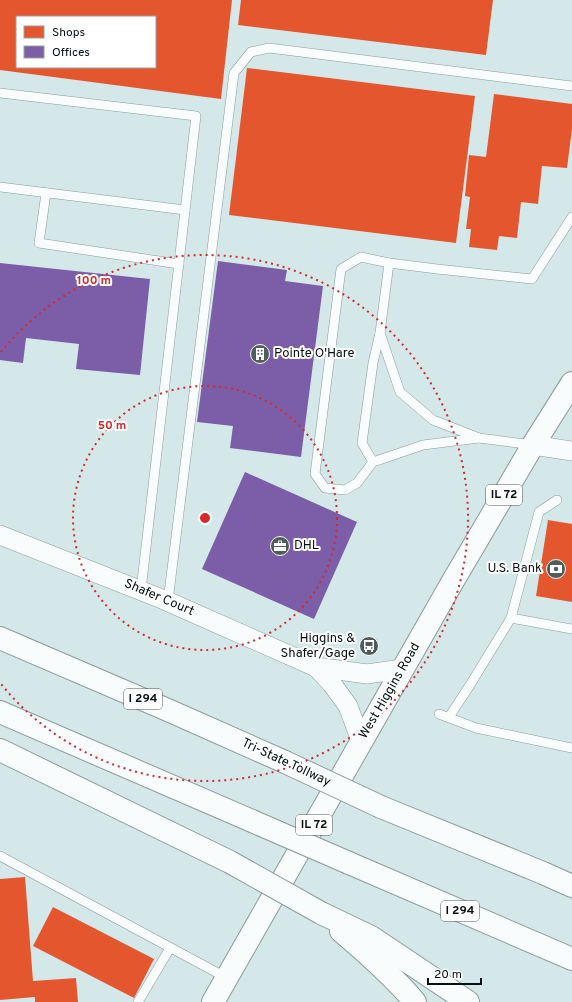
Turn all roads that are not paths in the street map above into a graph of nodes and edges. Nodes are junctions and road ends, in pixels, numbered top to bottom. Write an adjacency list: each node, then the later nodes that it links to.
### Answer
1 (572, 86): 18 (lane)
2 (0, 93): 5 (lane)
3 (0, 187): 4 (lane)
4 (46, 193): 5 (lane); 8 (lane)
5 (185, 210): 8 (lane)
6 (572, 217): 7 (lane)
7 (389, 263): 9 (lane); 14 (lane)
8 (179, 264): 17 (lane)
9 (380, 333): 11 (lane); 14 (lane)
10 (572, 383): 12 (main road, West Higgins Road / IL 72)
11 (479, 438): 12 (lane); 14 (lane)
12 (533, 445): 13 (street); 23 (main road, West Higgins Road / IL 72)
13 (572, 451)
14 (373, 462)
15 (557, 500): 19 (lane)
16 (0, 535): 17 (street, Shafer Court)
17 (141, 590): 18 (street, Shafer Court)
18 (168, 601): 22 (street, Shafer Court)
19 (510, 618): 20 (lane); 26 (lane)
20 (572, 629)
21 (0, 638): 31 (main road, Tri-State Tollway / I 294, bridge)
22 (316, 667): 23 (street, Shafer Court); 27 (street, Shafer Court)
23 (402, 669): 27 (main road, West Higgins Road / IL 72)
24 (0, 712): 36 (main road, I 294, bridge)
25 (439, 714): 26 (lane)
26 (449, 717): 28 (lane)
27 (361, 741): 37 (main road, West Higgins Road / IL 72)
28 (572, 748)
29 (0, 750): 34 (main road, bridge)
30 (0, 856): 35 (lane)
31 (543, 873): 32 (main road); 33 (main road, Tri-State Tollway / I 294)
32 (572, 877)
33 (572, 886)
34 (321, 913): 39 (main road); 40 (main road)
35 (170, 948): 37 (lane); 38 (lane)
36 (572, 959)
37 (222, 990)
38 (138, 1002)
39 (415, 1002)
40 (468, 1002)

